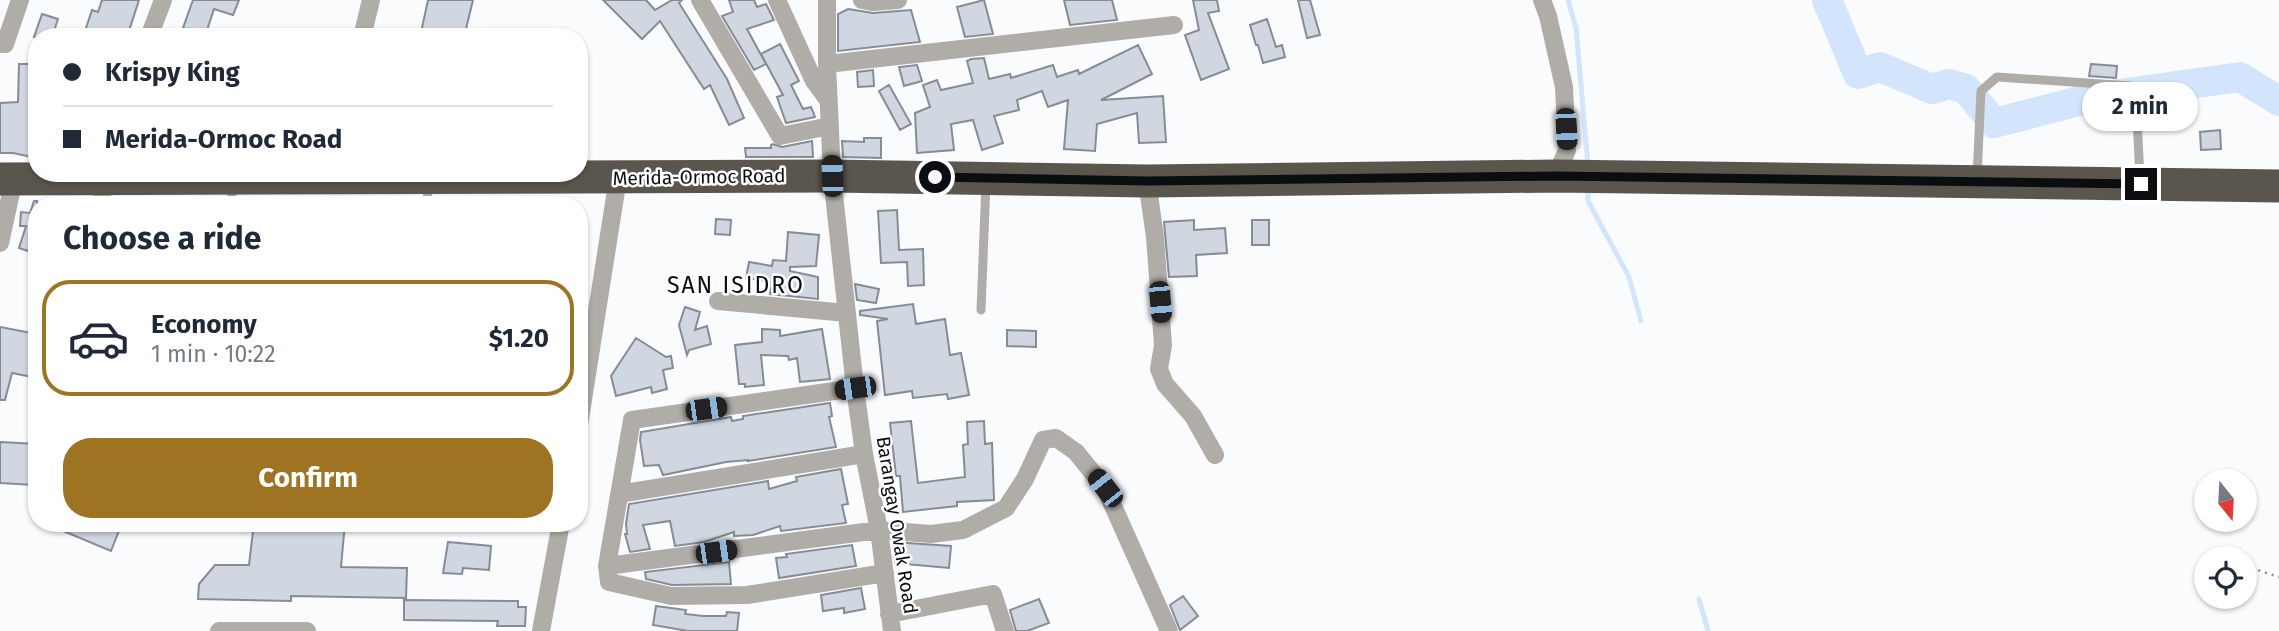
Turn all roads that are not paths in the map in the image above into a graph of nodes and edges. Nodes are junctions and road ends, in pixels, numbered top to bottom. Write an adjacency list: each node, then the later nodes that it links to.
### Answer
1 (20, 0): 13 (street)
2 (163, 0): 11 (street)
3 (370, 0): 12 (street)
4 (700, 0): 16 (street)
5 (777, 0): 15 (street)
6 (827, 0): 14 (street, Barangay Owak Road)
7 (862, 0): 8 (street)
8 (898, 0)
9 (1542, 0): 18 (street)
10 (1174, 26): 14 (street)
11 (152, 28)
12 (364, 28)
13 (2, 44)
14 (827, 64): 15 (street, Barangay Owak Road)
15 (828, 100): 16 (street, Barangay Owak Road)
16 (830, 126): 17 (street, Barangay Owak Road)
17 (832, 176): 19 (highway, Merida-Ormoc Road); 20 (highway, Merida-Ormoc Road); 38 (street, Barangay Owak Road)
18 (1562, 177): 24 (highway, Merida-Ormoc Road); 29 (highway, Merida-Ormoc Road)
19 (618, 178): 23 (highway, Merida-Ormoc Road); 39 (street)
20 (986, 178): 24 (highway, Merida-Ormoc Road); 37 (lane)
21 (7, 179): 22 (highway, Merida-Ormoc Road); 35 (street)
22 (28, 180)
23 (588, 180)
24 (1147, 181): 42 (street)
25 (74, 182): 30 (highway, Merida-Ormoc Road)
26 (288, 182): 33 (highway, Merida-Ormoc Road)
27 (369, 182): 34 (highway, Merida-Ormoc Road)
28 (564, 182): 34 (highway, Merida-Ormoc Road)
29 (1977, 182): 31 (highway, Merida-Ormoc Road); 31 (lane)
30 (119, 184): 33 (highway, Merida-Ormoc Road)
31 (2141, 184): 32 (highway, Merida-Ormoc Road)
32 (2279, 186)
33 (232, 192)
34 (428, 192)
35 (0, 243)
36 (718, 301): 38 (street)
37 (981, 310)
38 (847, 313): 40 (street, Barangay Owak Road)
39 (588, 368)
40 (855, 388): 41 (street, Barangay Owak Road); 43 (street)
41 (864, 454): 43 (street); 44 (street, Barangay Owak Road)
42 (1214, 454)
43 (619, 494): 46 (street)
44 (879, 530): 46 (street); 47 (street, Barangay Owak Road); 53 (street)
45 (559, 532): 51 (street)
46 (607, 566): 47 (street)
47 (885, 573): 48 (street, Barangay Owak Road)
48 (891, 622): 52 (street)
49 (219, 631): 50 (street)
50 (307, 631)
51 (541, 631)
52 (1005, 631)
53 (1169, 631)

